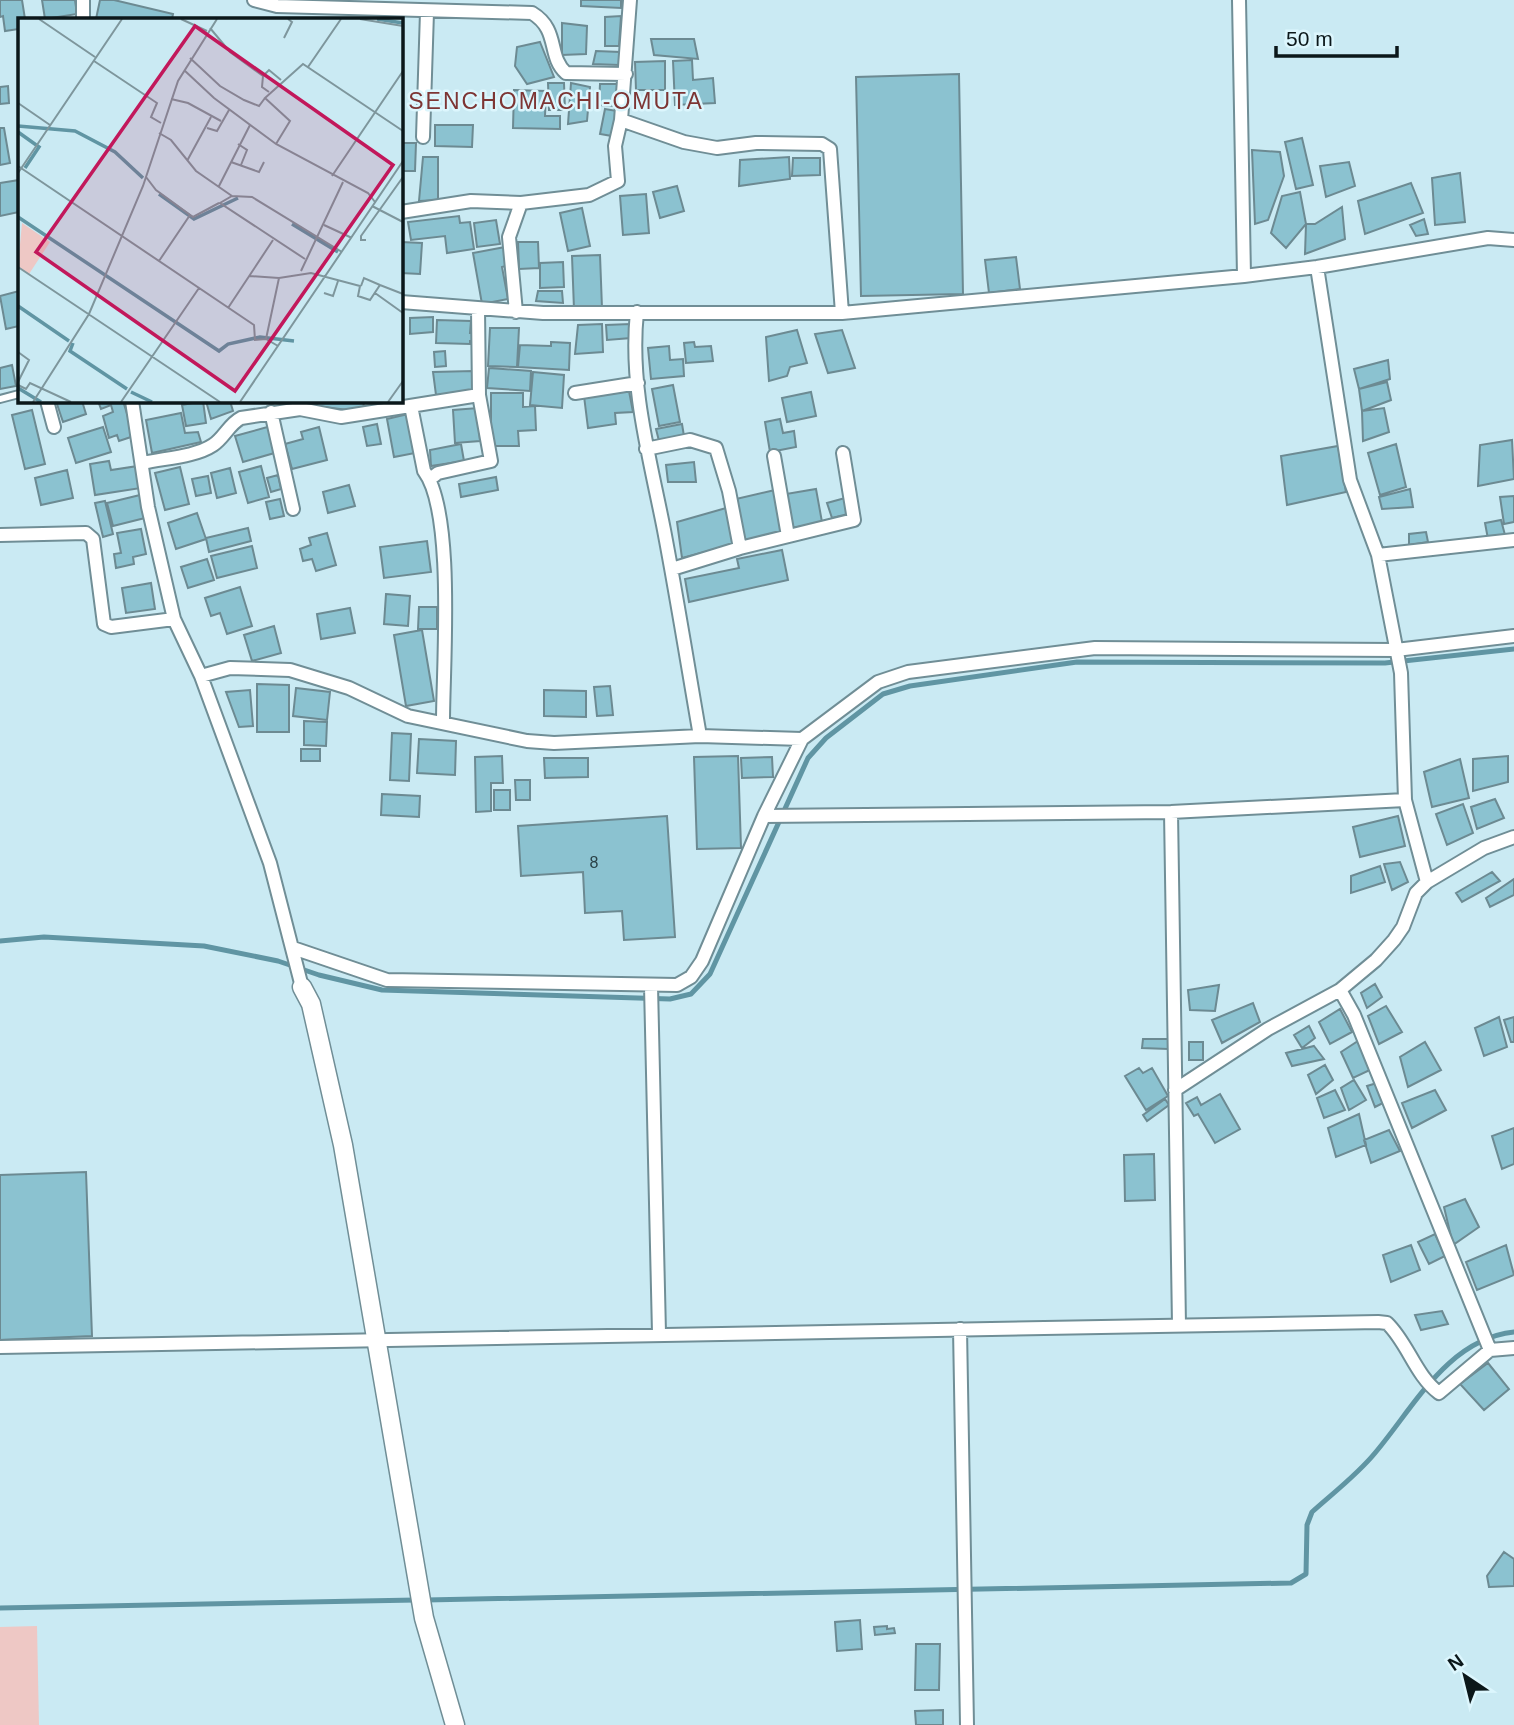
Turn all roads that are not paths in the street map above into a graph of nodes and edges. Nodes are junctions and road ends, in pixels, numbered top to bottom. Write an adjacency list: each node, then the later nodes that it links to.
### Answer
1 (83, 0): 7 (street)
2 (254, 0): 6 (street)
3 (630, 0): 8 (street)
4 (1239, 0): 15 (street)
5 (533, 6): 6 (street); 8 (street)
6 (427, 12): 10 (street)
7 (83, 18)
8 (626, 74): 9 (street)
9 (621, 120): 11 (street); 20 (street)
10 (423, 137)
11 (521, 203): 12 (street); 18 (street)
12 (402, 212)
13 (1514, 240): 14 (street)
14 (1317, 267): 15 (street); 42 (street)
15 (1244, 276): 20 (street)
16 (402, 302): 17 (street)
17 (478, 309): 18 (street); 24 (street)
18 (516, 312): 19 (street)
19 (638, 312): 20 (street); 21 (street)
20 (842, 313)
21 (638, 383): 22 (street); 32 (street)
22 (575, 393)
23 (18, 394): 25 (lane)
24 (479, 395): 29 (street); 36 (street)
25 (0, 399)
26 (47, 402): 31 (street)
27 (132, 402): 35 (street)
28 (378, 405): 29 (street); 30 (street)
29 (411, 406): 36 (street)
30 (271, 412): 35 (street); 37 (street)
31 (54, 428)
32 (646, 449): 41 (street); 43 (street)
33 (843, 453): 39 (street)
34 (774, 456): 39 (street)
35 (143, 463): 44 (street)
36 (430, 479): 48 (street)
37 (293, 509)
38 (0, 535): 44 (street)
39 (788, 536): 41 (street)
40 (1514, 540): 42 (street)
41 (740, 548): 43 (street)
42 (1378, 555): 46 (street)
43 (672, 569): 49 (street)
44 (174, 619): 47 (street)
45 (1514, 636): 46 (street)
46 (1397, 653): 50 (street); 51 (street)
47 (201, 676): 48 (street); 56 (street)
48 (443, 721): 49 (street)
49 (700, 736): 50 (street)
50 (802, 739): 53 (street)
51 (1405, 800): 52 (street); 55 (street)
52 (1171, 813): 53 (street); 60 (street)
53 (768, 816): 58 (street)
54 (1514, 837): 55 (street)
55 (1427, 882): 59 (street)
56 (293, 950): 57 (street); 58 (street)
57 (300, 982): 64 (street)
58 (651, 989): 63 (street)
59 (1340, 990): 60 (street); 66 (street)
60 (1175, 1090): 61 (street)
61 (1179, 1325): 62 (street); 66 (street)
62 (961, 1329): 63 (street); 69 (street)
63 (659, 1333): 64 (street)
64 (378, 1340): 65 (street); 68 (street)
65 (0, 1347)
66 (1489, 1348): 67 (street)
67 (1514, 1348)
68 (455, 1725)
69 (967, 1725)

